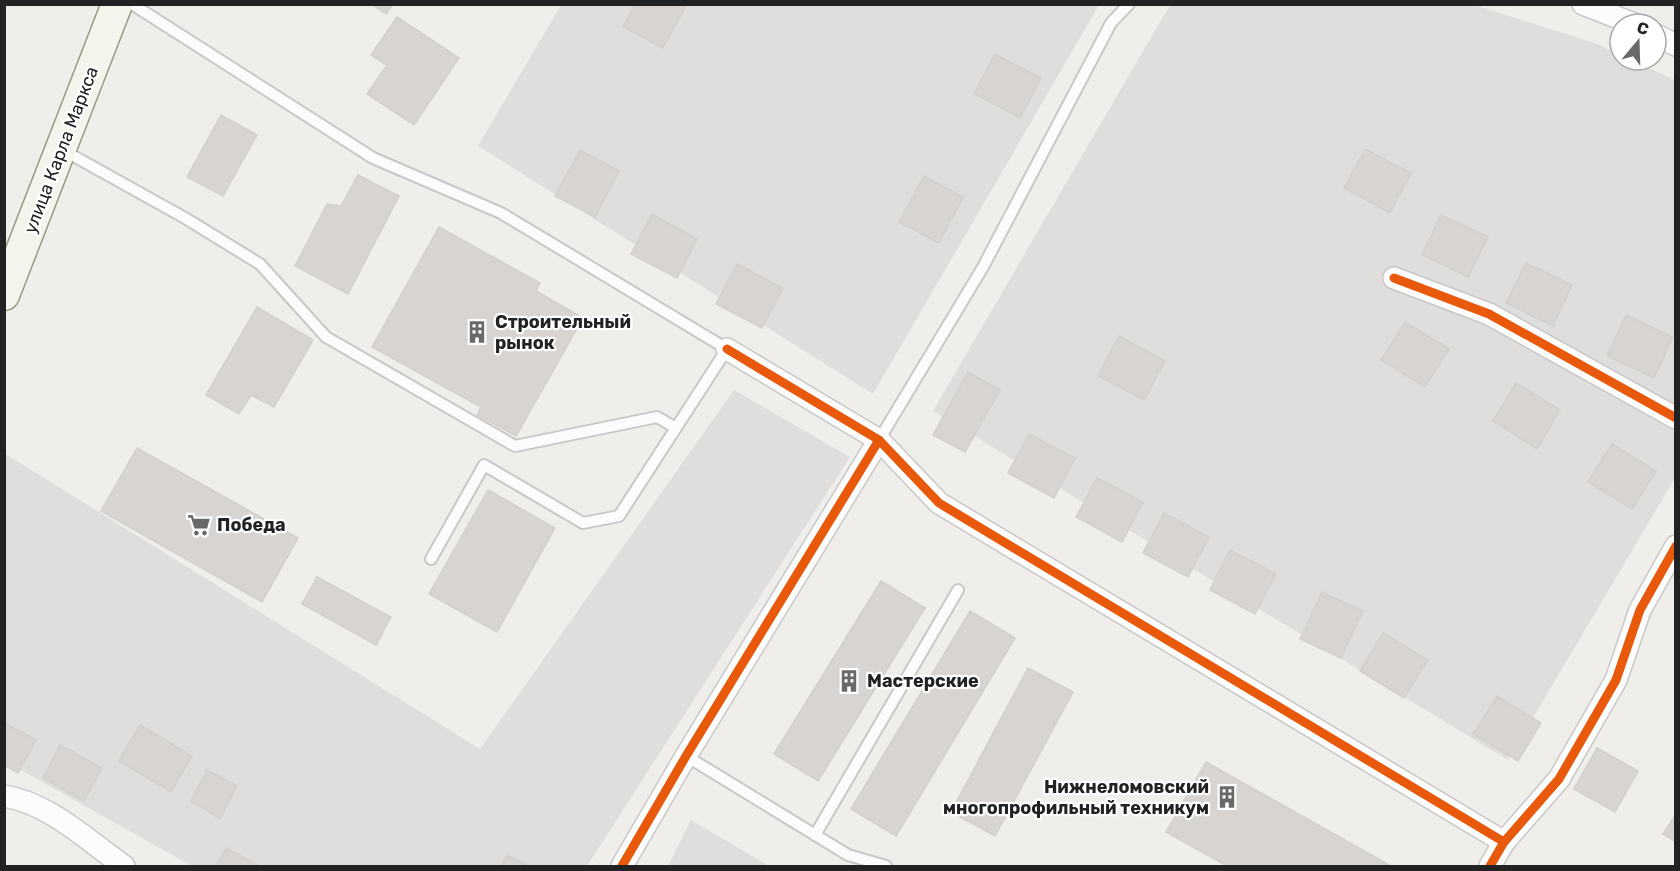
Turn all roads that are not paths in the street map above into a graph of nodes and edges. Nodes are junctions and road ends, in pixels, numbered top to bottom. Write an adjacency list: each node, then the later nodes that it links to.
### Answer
1 (117, 4): 6 (street, улица Карла Маркса)
2 (132, 4): 10 (lane)
3 (1129, 4): 13 (lane)
4 (1583, 4): 5 (street)
5 (1613, 12)
6 (61, 149): 7 (street, улица Карла Маркса); 12 (lane)
7 (11, 259): 9 (street, улица Карла Маркса)
8 (1394, 278): 11 (street)
9 (4, 295)
10 (727, 349): 12 (lane); 13 (street)
11 (1676, 418)
12 (676, 428): 15 (lane)
13 (879, 440): 17 (street); 20 (street)
14 (1676, 546): 20 (street)
15 (431, 559)
16 (958, 590): 19 (lane)
17 (686, 756): 19 (lane); 22 (street)
18 (4, 796): 21 (street)
19 (815, 835): 23 (lane)
20 (1504, 842): 24 (street)
21 (124, 867)
22 (622, 867)
23 (886, 867)
24 (1490, 867)

